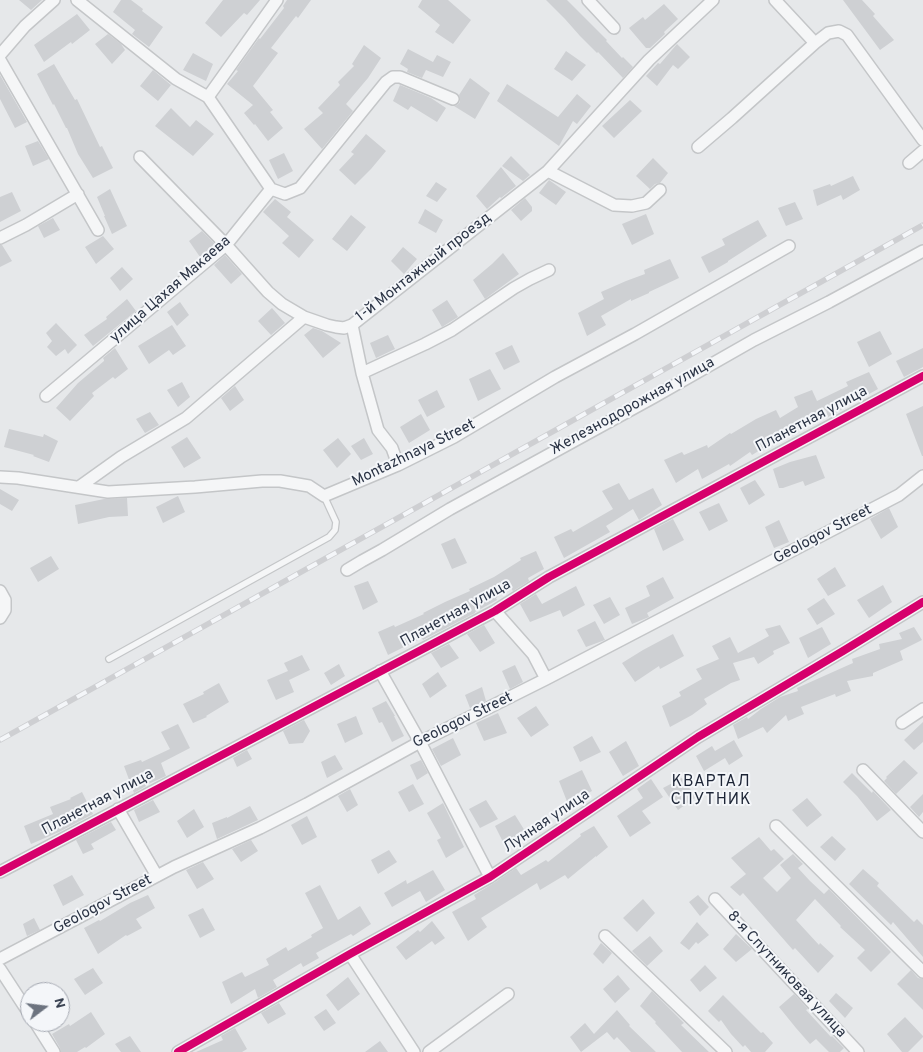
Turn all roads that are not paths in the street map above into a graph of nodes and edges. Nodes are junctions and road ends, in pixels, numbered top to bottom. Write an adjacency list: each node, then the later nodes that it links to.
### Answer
1 (54, 0): 9 (street)
2 (77, 0): 11 (street)
3 (277, 0): 11 (street)
4 (588, 0): 7 (street)
5 (714, 0): 18 (street, 1-й Монтажный проезд)
6 (775, 0): 8 (street)
7 (614, 28)
8 (815, 43): 13 (street); 14 (street)
9 (0, 55)
10 (0, 60): 21 (street)
11 (208, 97): 19 (street)
12 (453, 99): 19 (street)
13 (923, 140)
14 (698, 147)
15 (923, 152): 17 (street)
16 (140, 157): 24 (street, 1-й Монтажный проезд)
17 (909, 163)
18 (548, 171): 20 (street); 29 (street, 1-й Монтажный проезд)
19 (271, 189): 24 (street, улица Цахая Макаева)
20 (660, 190)
21 (78, 194): 22 (street); 23 (street)
22 (98, 230)
23 (0, 238)
24 (226, 245): 28 (street, 1-й Монтажный проезд); 32 (street, улица Цахая Макаева)
25 (789, 246): 33 (street, Montazhnaya Street)
26 (923, 252): 38 (street, Железнодорожная улица)
27 (549, 270): 30 (street)
28 (304, 317): 29 (street, 1-й Монтажный проезд); 36 (street)
29 (352, 325): 30 (street)
30 (362, 373): 33 (street)
31 (923, 376): 41 (street, Планетная улица)
32 (46, 396)
33 (398, 465): 37 (street, Montazhnaya Street)
34 (923, 476): 45 (street, Geologov Street)
35 (0, 477): 36 (street)
36 (78, 487): 37 (street)
37 (324, 496): 43 (lane)
38 (347, 570)
39 (0, 591): 42 (street)
40 (923, 602): 55 (street, Лунная улица)
41 (495, 611): 44 (street, Планетная улица); 45 (street)
42 (0, 618)
43 (109, 659)
44 (380, 671): 48 (street); 50 (street, Планетная улица)
45 (546, 680): 48 (street, Geologov Street)
46 (923, 709): 47 (street)
47 (902, 723)
48 (420, 742): 54 (street, Geologov Street); 55 (street)
49 (863, 770): 52 (street)
50 (118, 809): 53 (street, Планетная улица); 54 (street)
51 (776, 826): 61 (street)
52 (923, 832)
53 (0, 872)
54 (157, 876): 59 (street, Geologov Street)
55 (490, 877): 58 (street, Лунная улица)
56 (715, 899): 70 (street, 8-я Спутниковая улица)
57 (605, 936): 69 (street)
58 (350, 954): 66 (street, Лунная улица); 67 (street)
59 (0, 959)
60 (0, 969): 63 (street)
61 (923, 972)
62 (508, 994): 68 (street)
63 (20, 1000)
64 (41, 1032): 65 (street)
65 (54, 1052)
66 (178, 1052)
67 (414, 1052)
68 (428, 1052)
69 (726, 1052)
70 (858, 1052)

